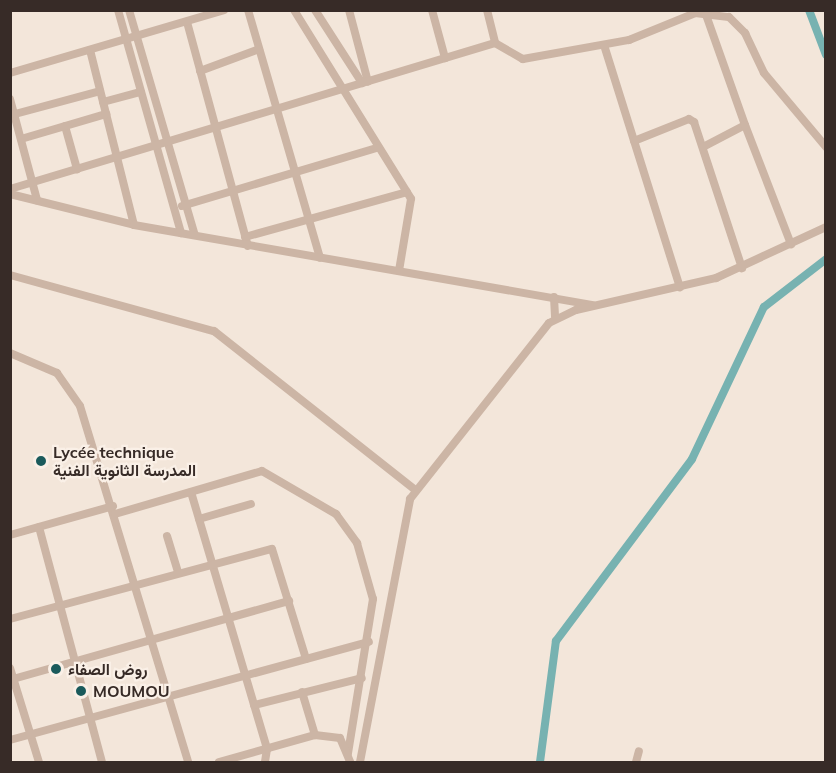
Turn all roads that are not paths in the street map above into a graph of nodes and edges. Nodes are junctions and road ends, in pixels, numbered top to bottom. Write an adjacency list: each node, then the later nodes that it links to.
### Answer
1 (118, 10): 13 (street)
2 (129, 10): 12 (street)
3 (224, 10): 11 (street)
4 (248, 10): 16 (street)
5 (294, 10): 22 (street)
6 (315, 10): 21 (street)
7 (349, 10): 21 (street)
8 (487, 10): 14 (street)
9 (434, 11): 18 (street)
10 (705, 12): 15 (street); 30 (street); 39 (street)
11 (187, 22): 12 (street); 19 (street)
12 (136, 36): 13 (street); 36 (street)
13 (126, 39): 17 (street); 24 (street)
14 (495, 43): 15 (street); 18 (street)
15 (603, 45): 35 (street)
16 (259, 49): 19 (street); 27 (street)
17 (90, 50): 20 (street); 23 (street)
18 (445, 58): 21 (street)
19 (200, 71): 33 (street)
20 (10, 73)
21 (365, 82): 22 (street)
22 (341, 90): 27 (street); 40 (street)
23 (100, 91): 26 (street); 28 (street)
24 (141, 92): 26 (street); 37 (street)
25 (10, 99): 28 (street)
26 (103, 102): 29 (street)
27 (277, 109): 33 (street); 43 (street)
28 (15, 114): 32 (street)
29 (106, 114): 31 (street); 41 (street)
30 (745, 125): 38 (street); 57 (street)
31 (65, 126): 34 (street); 42 (street)
32 (14, 128): 34 (street)
33 (215, 128): 36 (street); 46 (street)
34 (21, 139): 44 (street)
35 (634, 141): 38 (street); 62 (street)
36 (168, 142): 37 (street); 49 (street)
37 (156, 146): 41 (street); 50 (street)
38 (703, 147): 59 (street)
39 (825, 147)
40 (377, 148): 43 (street); 47 (street)
41 (117, 157): 42 (street); 52 (street)
42 (77, 169): 44 (street)
43 (296, 172): 46 (street); 51 (street)
44 (33, 183): 45 (street); 48 (street)
45 (10, 192): 48 (street)
46 (233, 192): 49 (street); 56 (street)
47 (407, 192): 51 (street); 60 (street)
48 (37, 200): 52 (street)
49 (186, 205): 50 (street); 55 (street)
50 (174, 208): 54 (street)
51 (309, 220): 56 (street); 58 (street)
52 (134, 225): 54 (street)
53 (825, 227): 57 (street)
54 (181, 233): 55 (street)
55 (195, 236): 56 (street)
56 (246, 242): 58 (street)
57 (791, 244): 59 (street)
58 (320, 258): 60 (street)
59 (742, 268): 62 (street)
60 (399, 271): 63 (street)
61 (10, 275): 67 (street)
62 (680, 287): 64 (street)
63 (554, 297): 64 (street); 65 (street)
64 (593, 305): 65 (street)
65 (555, 317): 67 (street)
66 (10, 352): 70 (street)
67 (415, 490): 105 (street)
68 (191, 492): 70 (street); 71 (street); 83 (street)
69 (251, 504): 71 (street)
70 (114, 510): 72 (street); 77 (street)
71 (199, 519): 75 (street)
72 (39, 527): 73 (street); 79 (street)
73 (10, 535)
74 (167, 536): 76 (street)
75 (212, 563): 76 (street); 78 (street); 81 (street)
76 (178, 572): 77 (street)
77 (136, 584): 79 (street); 82 (street)
78 (289, 601): 81 (street); 84 (street)
79 (60, 605): 80 (street); 85 (street)
80 (10, 619)
81 (229, 619): 82 (street); 87 (street)
82 (152, 640): 85 (street); 91 (street)
83 (369, 642): 84 (street); 88 (street)
84 (306, 659): 87 (street)
85 (75, 662): 89 (street); 93 (street)
86 (10, 668): 89 (street)
87 (245, 676): 91 (street); 92 (street)
88 (362, 678): 90 (street); 99 (street)
89 (13, 679): 94 (street)
90 (302, 692): 92 (street); 95 (street)
91 (169, 697): 93 (street); 102 (street)
92 (254, 705): 97 (street)
93 (91, 718): 94 (street); 101 (street)
94 (30, 735): 96 (street); 100 (street)
95 (315, 735): 97 (street); 99 (street)
96 (10, 740)
97 (267, 749): 103 (street); 104 (street)
98 (639, 751): 106 (street)
99 (349, 758)
100 (39, 762)
101 (102, 762)
102 (188, 762)
103 (219, 762)
104 (265, 762)
105 (360, 762)
106 (636, 762)

